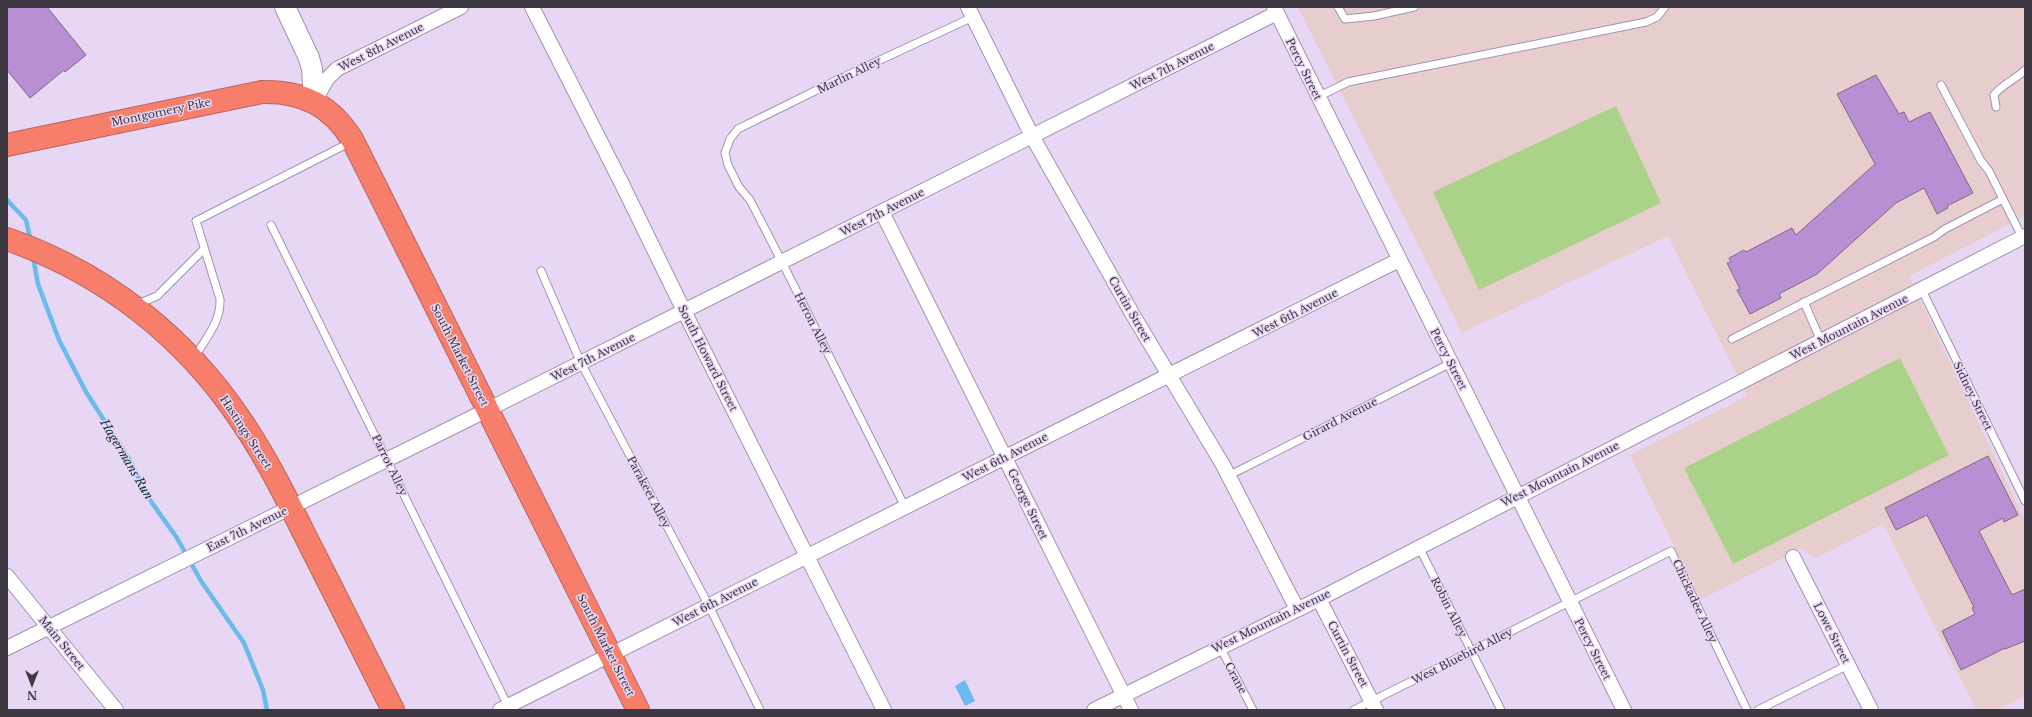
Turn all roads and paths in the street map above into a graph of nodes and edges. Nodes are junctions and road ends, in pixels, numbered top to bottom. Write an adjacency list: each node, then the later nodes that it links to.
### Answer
1 (285, 7): 12 (main road)
2 (461, 7): 12 (street, West 8th Avenue)
3 (532, 7): 30 (street, South Howard Street)
4 (1338, 7): 5 (lane)
5 (1414, 7)
6 (1665, 7): 11 (lane)
7 (1275, 9): 11 (street, Percy Street); 14 (street, West 7th Avenue)
8 (970, 12): 14 (street, Curtin Street); 15 (lane, Marlin Alley)
9 (2025, 70): 13 (lane)
10 (1941, 85): 18 (lane)
11 (1318, 97): 24 (street, Percy Street)
12 (314, 102): 16 (highway, South Market Street); 17 (highway, Montgomery Pike)
13 (1996, 107)
14 (1032, 136): 19 (street, West 7th Avenue); 36 (street, Curtin Street)
15 (730, 139): 25 (lane, Heron Alley)
16 (353, 141): 23 (lane); 37 (highway, South Market Street)
17 (7, 145)
18 (2003, 199): 21 (lane); 28 (lane)
19 (882, 212): 25 (street, West 7th Avenue); 38 (street, George Street)
20 (271, 225): 39 (lane, Parrot Alley)
21 (2024, 236): 27 (street, West Mountain Avenue)
22 (24, 245): 29 (highway, Hastings Street)
23 (204, 249): 29 (lane); 33 (lane)
24 (1400, 260): 35 (street, Percy Street); 36 (street, West 6th Avenue)
25 (782, 262): 30 (street, West 7th Avenue); 44 (lane, Heron Alley)
26 (541, 272): 34 (lane, Parakeet Alley)
27 (1922, 290): 32 (street, West Mountain Avenue); 42 (lane, Sidney Street)
28 (1804, 302): 31 (lane); 32 (lane)
29 (134, 306): 33 (highway, Hastings Street)
30 (684, 311): 34 (street, West 7th Avenue); 46 (street, South Howard Street)
31 (1732, 339)
32 (1822, 341): 41 (street, West Mountain Avenue)
33 (193, 359): 43 (highway, Hastings Street)
34 (581, 363): 37 (street, West 7th Avenue); 51 (lane, Parakeet Alley)
35 (1452, 363): 40 (lane, Girard Avenue); 41 (street, Percy Street)
36 (1170, 375): 38 (street, West 6th Avenue); 40 (street, Curtin Street)
37 (488, 410): 39 (street, East 7th Avenue); 57 (highway, South Market Street)
38 (1005, 457): 44 (street, West 6th Avenue); 59 (street, George Street)
39 (387, 460): 43 (street, East 7th Avenue); 61 (lane, Parrot Alley)
40 (1228, 476): 52 (street, Curtin Street)
41 (1517, 496): 45 (street, West Mountain Avenue); 50 (street, Percy Street)
42 (2025, 501)
43 (291, 507): 53 (street, East 7th Avenue); 63 (highway, Hastings Street)
44 (905, 507): 46 (street, West 6th Avenue)
45 (1419, 547): 49 (street, West Mountain Avenue); 56 (lane, Robin Alley)
46 (807, 556): 51 (street, West 6th Avenue); 66 (street, South Howard Street)
47 (1793, 557): 58 (street, Lowe Street)
48 (7, 576): 53 (street, Main Street)
49 (1318, 599): 52 (street, West Mountain Avenue); 60 (street, Curtin Street)
50 (1570, 602): 56 (lane, West Bluebird Alley); 72 (street, Percy Street); 73 (lane, Chickadee Alley)
51 (709, 606): 57 (street, West 6th Avenue); 65 (lane, Parakeet Alley)
52 (1297, 609): 54 (street, West Mountain Avenue)
53 (49, 627): 55 (street, East 7th Avenue); 62 (street, Main Street)
54 (1220, 647): 59 (street, West Mountain Avenue); 69 (lane, Crane)
55 (7, 648)
56 (1471, 651): 60 (lane, West Bluebird Alley); 71 (lane, Robin Alley)
57 (611, 655): 61 (street, West 6th Avenue); 64 (highway, South Market Street)
58 (1848, 665): 74 (lane); 75 (street, Lowe Street)
59 (1124, 695): 67 (street, West Mountain Avenue); 68 (street, George Street)
60 (1374, 706): 70 (lane, West Bluebird Alley)
61 (504, 708)
62 (116, 710)
63 (393, 710)
64 (638, 710)
65 (760, 710)
66 (884, 710)
67 (1094, 710)
68 (1131, 710)
69 (1253, 710)
70 (1354, 710)
71 (1501, 710)
72 (1624, 710)
73 (1747, 710)
74 (1758, 710)
75 (1871, 710)

